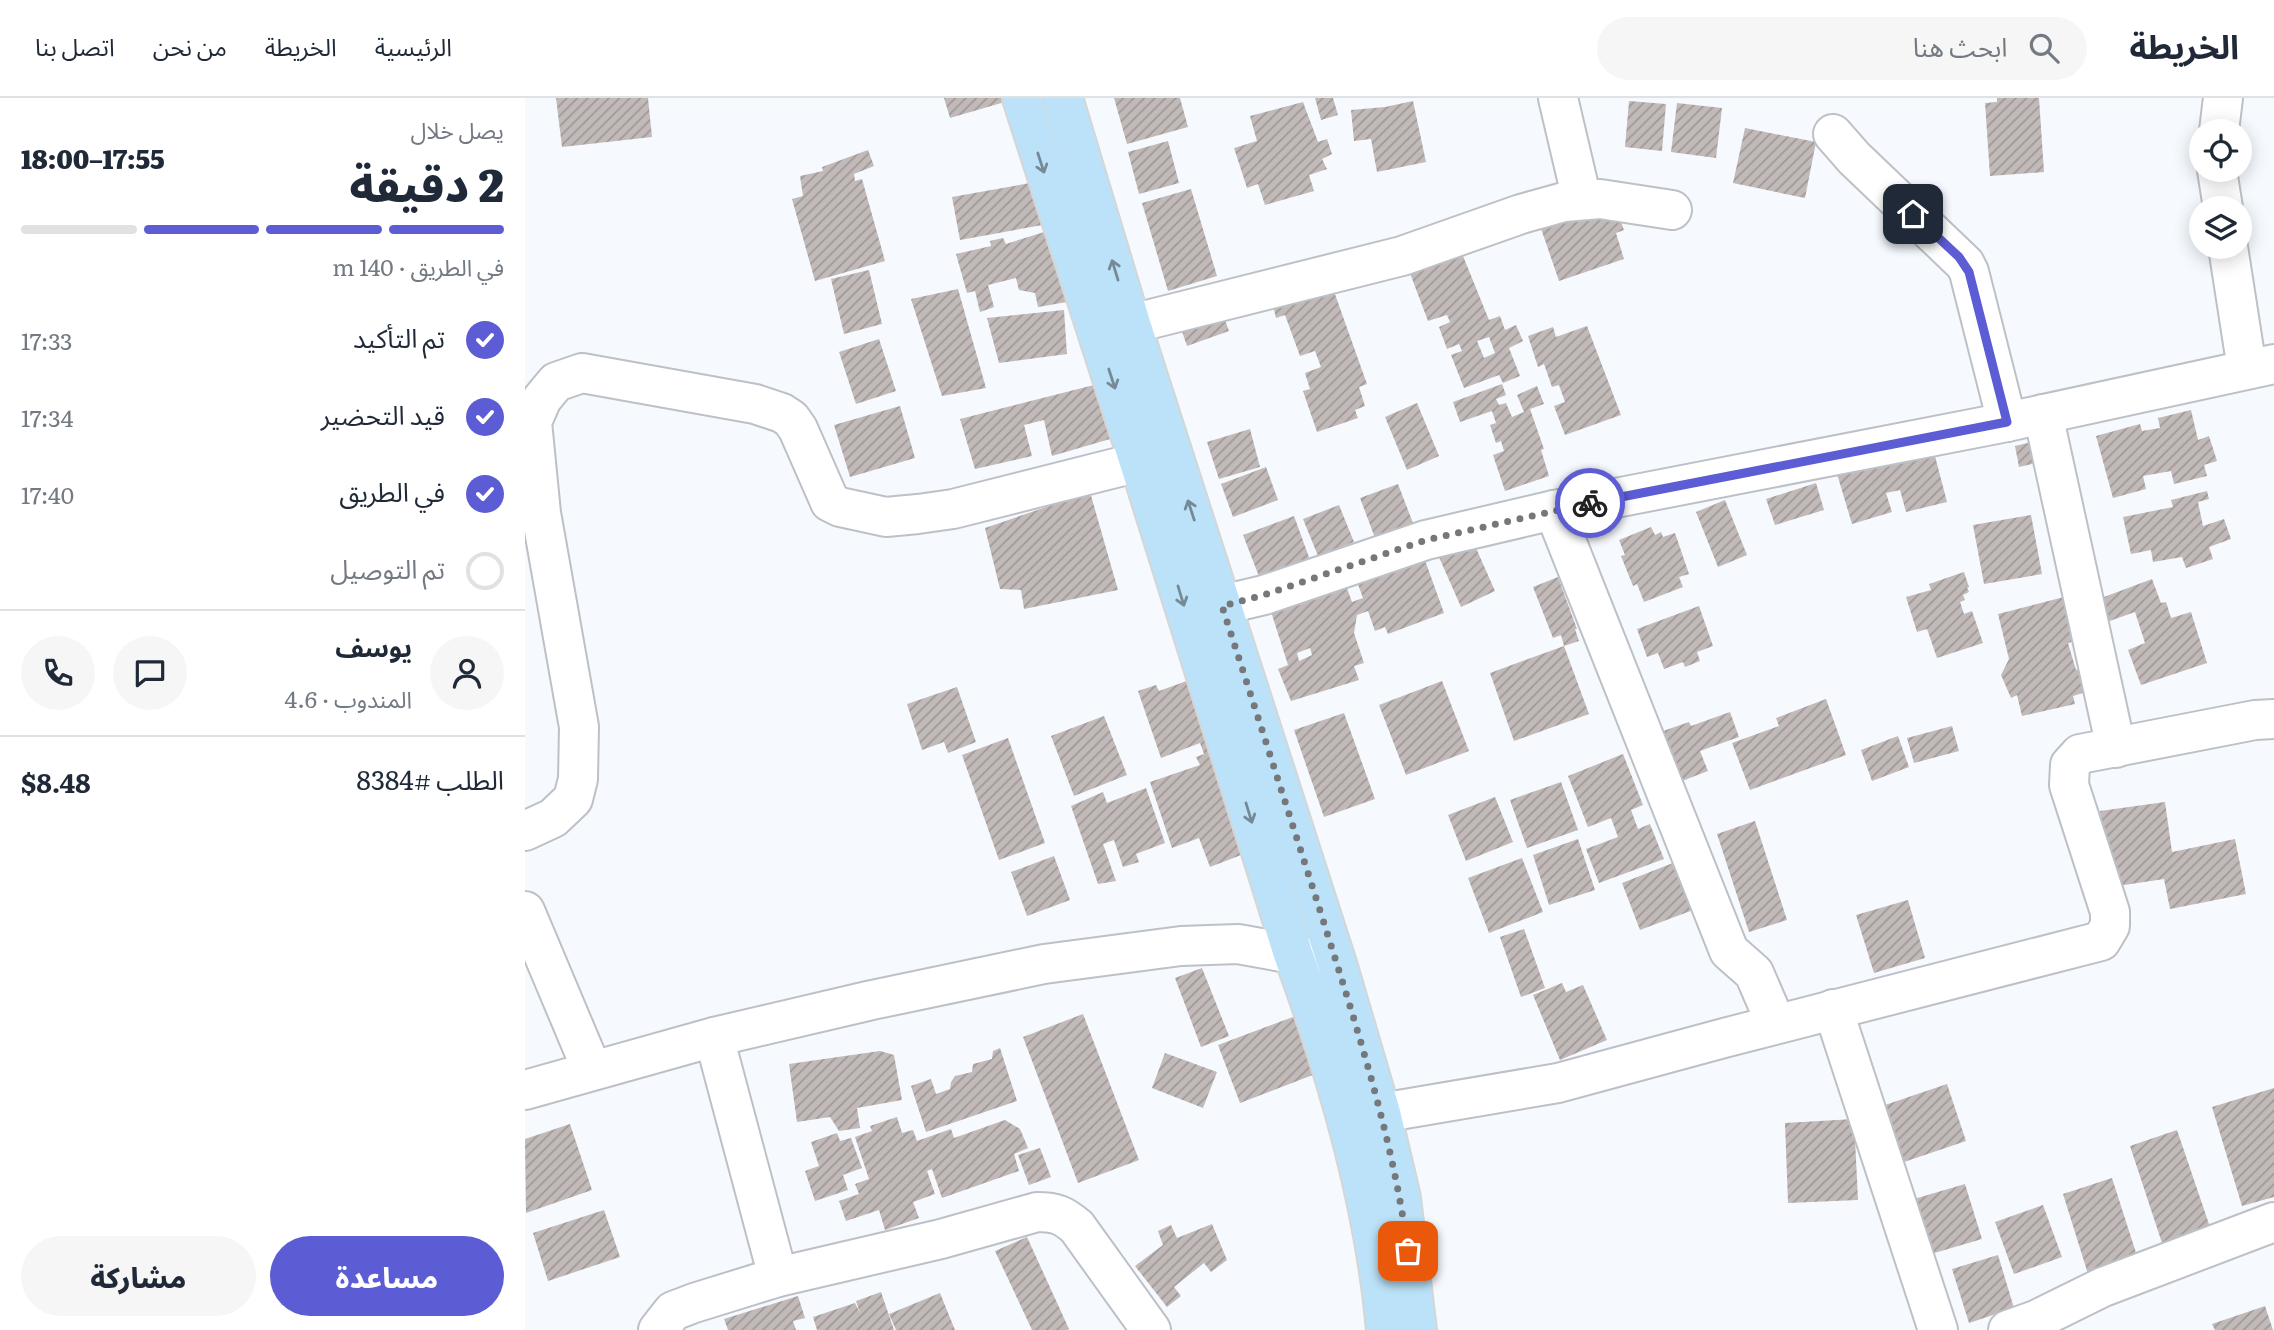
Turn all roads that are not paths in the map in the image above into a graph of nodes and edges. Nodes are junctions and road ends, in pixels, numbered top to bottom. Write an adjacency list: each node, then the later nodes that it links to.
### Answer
1 (1021, 98): 14 (main road, one-way to 14)
2 (1063, 98): 10 (main road, one-way to 2)
3 (1557, 98): 7 (street)
4 (2223, 98): 5 (street)
5 (2220, 119)
6 (1833, 134): 13 (street)
7 (1582, 201): 8 (street); 10 (street)
8 (1672, 210)
9 (2231, 259): 11 (street)
10 (1131, 324): 16 (main road, one-way to 10)
11 (2260, 367): 12 (street)
12 (2043, 414): 13 (street); 18 (street)
13 (2007, 422): 15 (street)
14 (1139, 462): 19 (street); 21 (main road, one-way to 21)
15 (1554, 510): 16 (street); 24 (street)
16 (1222, 606): 22 (main road)
17 (2274, 719): 18 (street)
18 (2116, 748): 23 (street)
19 (525, 831)
20 (525, 911): 26 (street)
21 (1293, 954): 22 (street); 25 (street); 33 (main road)
22 (1338, 967): 28 (main road)
23 (1833, 1010): 24 (street); 35 (street)
24 (1776, 1024): 28 (street)
25 (714, 1037): 26 (street); 30 (street)
26 (592, 1070): 27 (street)
27 (525, 1090)
28 (1381, 1113): 34 (main road)
29 (2274, 1222): 36 (street)
30 (778, 1277): 31 (street); 32 (street)
31 (658, 1330)
32 (1151, 1330)
33 (1386, 1330)
34 (1417, 1330)
35 (1938, 1330)
36 (2008, 1330)

